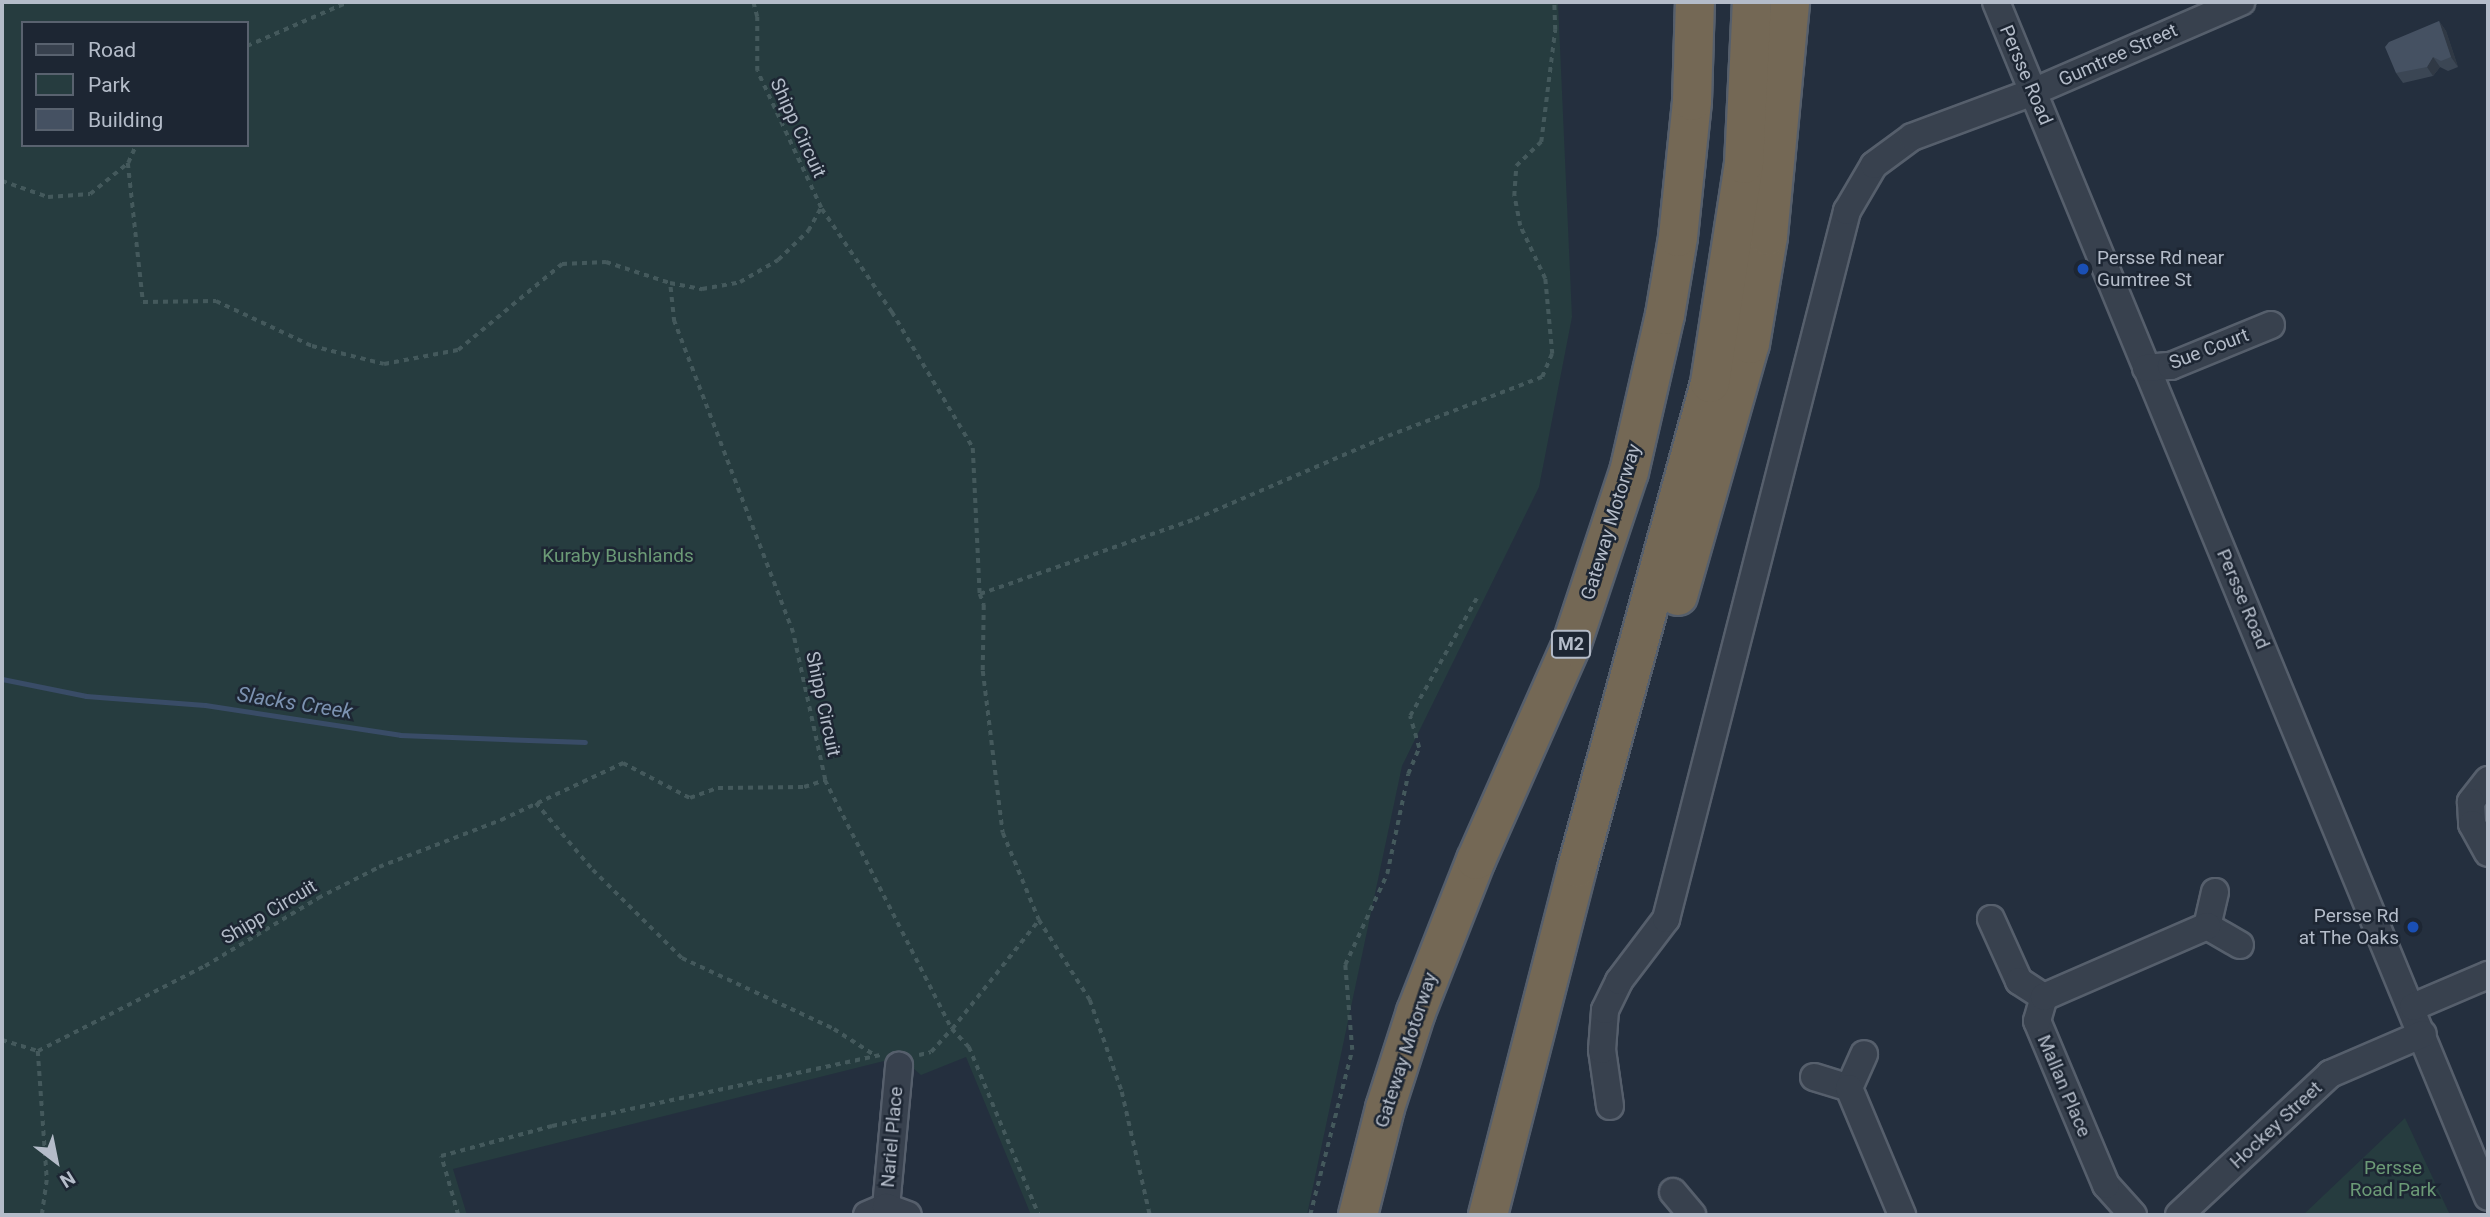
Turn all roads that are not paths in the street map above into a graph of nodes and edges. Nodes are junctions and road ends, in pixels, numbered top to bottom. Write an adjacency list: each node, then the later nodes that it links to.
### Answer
1 (1695, 2): 28 (highway, Gateway Motorway / M2)
2 (1752, 2): 13 (highway)
3 (1790, 2): 13 (highway)
4 (1996, 2): 6 (street, Persse Road)
5 (2241, 2): 6 (street, Gumtree Street)
6 (2033, 92): 8 (street, Persse Road); 24 (street, Gumtree Street)
7 (2271, 325): 8 (street, Sue Court)
8 (2146, 368): 18 (street, Persse Road)
9 (2488, 780): 10 (street)
10 (2488, 853)
11 (2215, 892): 14 (street)
12 (1992, 919): 17 (street)
13 (1566, 923): 29 (highway)
14 (2207, 926): 15 (street); 17 (street)
15 (2240, 945)
16 (2488, 975): 18 (street)
17 (2044, 997): 32 (street, Mallan Place)
18 (2413, 1007): 19 (street, Persse Road)
19 (2423, 1034): 26 (street, Persse Road); 33 (street, Hockey Street)
20 (1864, 1054): 23 (street)
21 (888, 1061): 27 (street, Nariel Place)
22 (1814, 1077): 23 (street)
23 (1849, 1088): 31 (street)
24 (1610, 1106)
25 (1673, 1192): 30 (street)
26 (2488, 1197)
27 (887, 1213)
28 (1358, 1215)
29 (1488, 1215)
30 (1692, 1215)
31 (1902, 1215)
32 (2133, 1215)
33 (2179, 1215)

